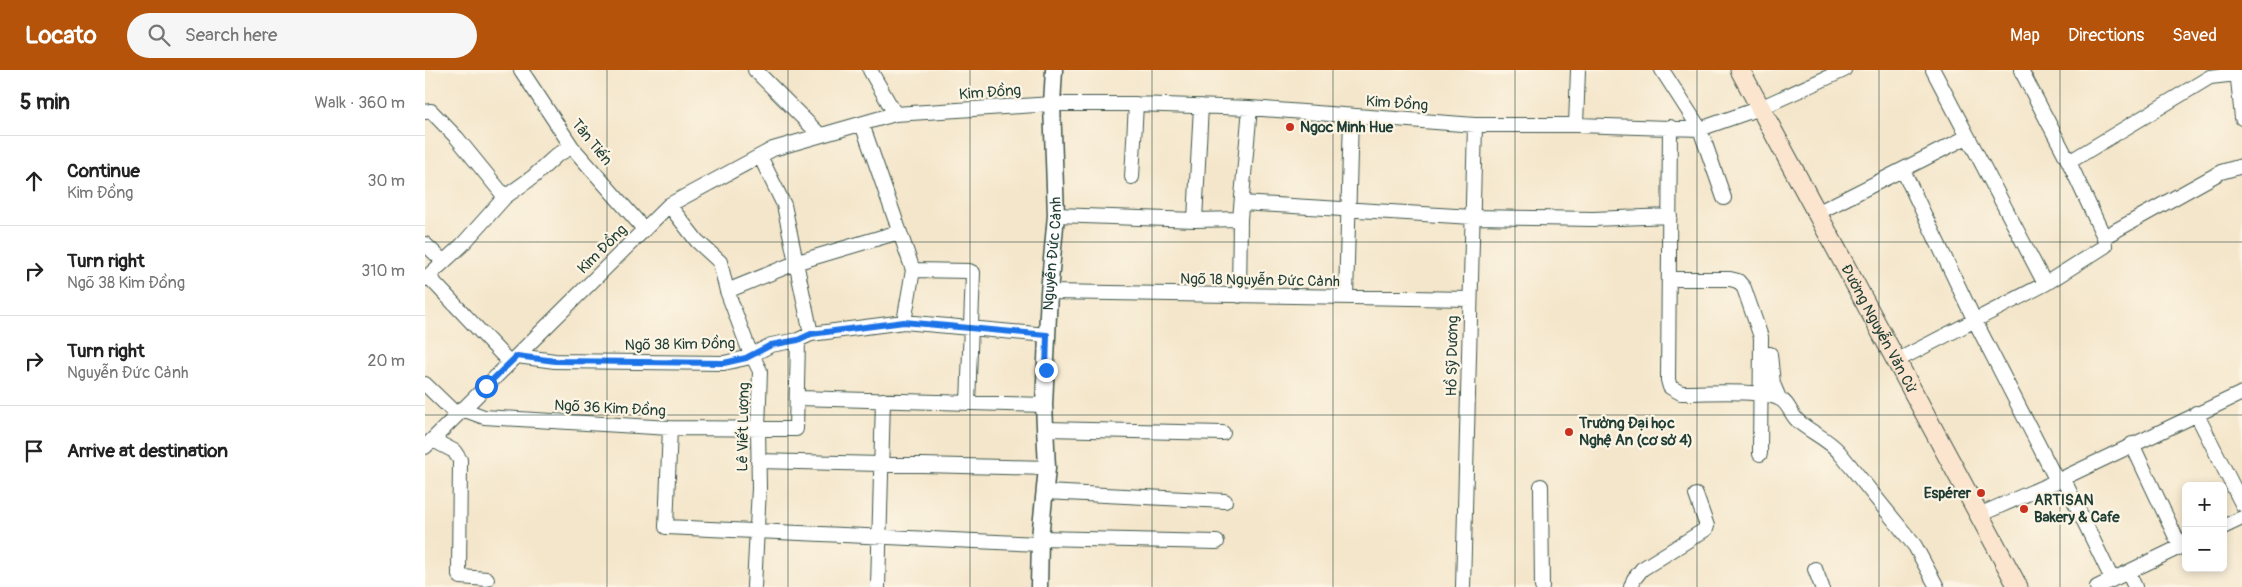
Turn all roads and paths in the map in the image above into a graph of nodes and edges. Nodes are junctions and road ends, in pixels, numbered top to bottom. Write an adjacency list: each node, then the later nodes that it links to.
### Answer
1 (521, 70): 29 (street, Tân Tiến)
2 (755, 70): 27 (street)
3 (870, 70): 19 (street)
4 (1054, 70): 13 (street, Nguyễn Đức Cảnh)
5 (1578, 70): 23 (street)
6 (1662, 70): 26 (street)
7 (1740, 70): 17 (main road, Đường Nguyễn Văn Cừ)
8 (1844, 70): 12 (street, Kim Đồng)
9 (1933, 70): 28 (street)
10 (2021, 70): 31 (street)
11 (2237, 72): 21 (street); 31 (street)
12 (1821, 75): 17 (street, Kim Đồng)
13 (1053, 104): 14 (street, Kim Đồng); 19 (street, Kim Đồng); 41 (street, Nguyễn Đức Cảnh)
14 (1136, 104): 15 (street, Kim Đồng); 34 (street)
15 (1201, 106): 16 (street, Kim Đồng); 45 (street)
16 (1250, 108): 20 (street, Kim Đồng); 37 (street)
17 (1761, 108): 26 (street, Kim Đồng); 40 (main road, Đường Nguyễn Văn Cừ)
18 (425, 112): 35 (street)
19 (895, 114): 22 (street, Kim Đồng)
20 (1351, 116): 24 (street, Kim Đồng); 39 (street)
21 (2242, 118)
22 (862, 124): 27 (street, Kim Đồng); 47 (street)
23 (1576, 125): 24 (street, Kim Đồng); 25 (street, Kim Đồng)
24 (1475, 126): 43 (street, Hồ Sỹ Dương)
25 (1670, 127): 26 (street, Kim Đồng); 42 (street)
26 (1699, 129): 36 (street)
27 (820, 136): 30 (street, Kim Đồng)
28 (1967, 137): 33 (street); 55 (street)
29 (572, 147): 35 (street); 46 (street, Tân Tiến)
30 (760, 156): 38 (street, Kim Đồng); 51 (street)
31 (2069, 162): 48 (street)
32 (2242, 166): 48 (street)
33 (1903, 170): 40 (street); 61 (street)
34 (1132, 177)
35 (505, 197): 50 (street)
36 (1723, 198)
37 (1242, 203): 39 (street); 44 (street)
38 (669, 205): 46 (street, Kim Đồng); 56 (street, Lê Viết Lượng)
39 (1348, 209): 43 (street); 59 (street)
40 (1817, 213): 69 (main road, Đường Nguyễn Văn Cừ)
41 (1056, 215): 45 (street); 57 (street, Nguyễn Đức Cảnh)
42 (1670, 216): 43 (street); 54 (street)
43 (1472, 217): 60 (street, Hồ Sỹ Dương)
44 (1240, 219): 45 (street); 58 (street)
45 (1195, 220)
46 (645, 229): 68 (street, Kim Đồng)
47 (899, 232): 51 (street); 52 (street)
48 (2104, 237): 55 (street)
49 (425, 244): 50 (street)
50 (444, 262): 53 (street)
51 (798, 262): 56 (street); 65 (street)
52 (913, 270): 62 (street); 63 (street)
53 (427, 278): 68 (street)
54 (1671, 279): 72 (street); 72 (street)
55 (2045, 284): 61 (street)
56 (727, 291): 67 (street, Lê Viết Lượng)
57 (1049, 292): 58 (street, Ngõ 18 Nguyễn Đức Cảnh); 64 (street, Nguyễn Đức Cảnh)
58 (1239, 296): 59 (street, Ngõ 18 Nguyễn Đức Cảnh)
59 (1346, 297): 60 (street, Ngõ 18 Nguyễn Đức Cảnh)
60 (1469, 299): 112 (street, Hồ Sỹ Dương)
61 (1974, 319): 69 (street); 90 (street)
62 (904, 322): 63 (street, Ngõ 38 Kim Đồng); 65 (street, Ngõ 38 Kim Đồng)
63 (970, 329): 64 (street, Ngõ 38 Kim Đồng); 76 (street)
64 (1047, 335): 77 (street, Nguyễn Đức Cảnh)
65 (805, 337): 67 (street, Ngõ 38 Kim Đồng); 73 (street)
66 (1770, 354): 74 (street)
67 (754, 355): 68 (street, Ngõ 38 Kim Đồng); 81 (street, Lê Viết Lượng)
68 (513, 360): 78 (street, Kim Đồng)
69 (1896, 360): 96 (main road, Đường Nguyễn Văn Cừ)
70 (425, 384): 78 (street)
71 (2242, 392): 79 (street)
72 (1761, 394): 74 (street); 86 (street)
73 (798, 398): 75 (street); 81 (street, Ngõ 36 Kim Đồng)
74 (1779, 398): 116 (street)
75 (883, 400): 76 (street); 88 (street)
76 (968, 402): 77 (street)
77 (1044, 405): 82 (street, Nguyễn Đức Cảnh)
78 (460, 412): 80 (street, Ngõ 36 Kim Đồng); 84 (street, Kim Đồng)
79 (2196, 413): 85 (street); 95 (street)
80 (669, 428): 81 (street, Ngõ 36 Kim Đồng); 99 (street)
81 (758, 428): 87 (street, Lê Viết Lượng)
82 (1046, 429): 83 (street); 89 (street, Nguyễn Đức Cảnh)
83 (1223, 433)
84 (429, 443): 107 (street)
85 (2132, 444): 90 (street); 103 (street)
86 (1760, 454)
87 (757, 461): 88 (street); 99 (street, Lê Viết Lượng)
88 (881, 464): 89 (street); 100 (street)
89 (1047, 468): 92 (street, Nguyễn Đức Cảnh)
90 (2060, 479): 96 (street); 108 (street)
91 (1541, 486): 113 (street)
92 (1045, 492): 94 (street); 101 (street, Nguyễn Đức Cảnh)
93 (1696, 494): 114 (street)
94 (1225, 501)
95 (2242, 504)
96 (1979, 515): 117 (main road, Đường Nguyễn Văn Cừ)
97 (2242, 518): 98 (street)
98 (2227, 525)
99 (757, 533): 100 (street); 109 (street, Lê Viết Lượng)
100 (879, 538): 101 (street); 110 (street)
101 (1040, 541): 102 (street); 111 (street, Nguyễn Đức Cảnh)
102 (1217, 542)
103 (2182, 543)
104 (2182, 545): 106 (street)
105 (1815, 569): 115 (street)
106 (2128, 572): 108 (street); 119 (street)
107 (487, 578)
108 (2112, 579): 118 (street)
109 (754, 587)
110 (877, 587)
111 (1039, 587)
112 (1463, 587)
113 (1542, 587)
114 (1631, 587)
115 (1821, 587)
116 (1937, 587)
117 (2018, 587)
118 (2097, 587)
119 (2135, 587)

